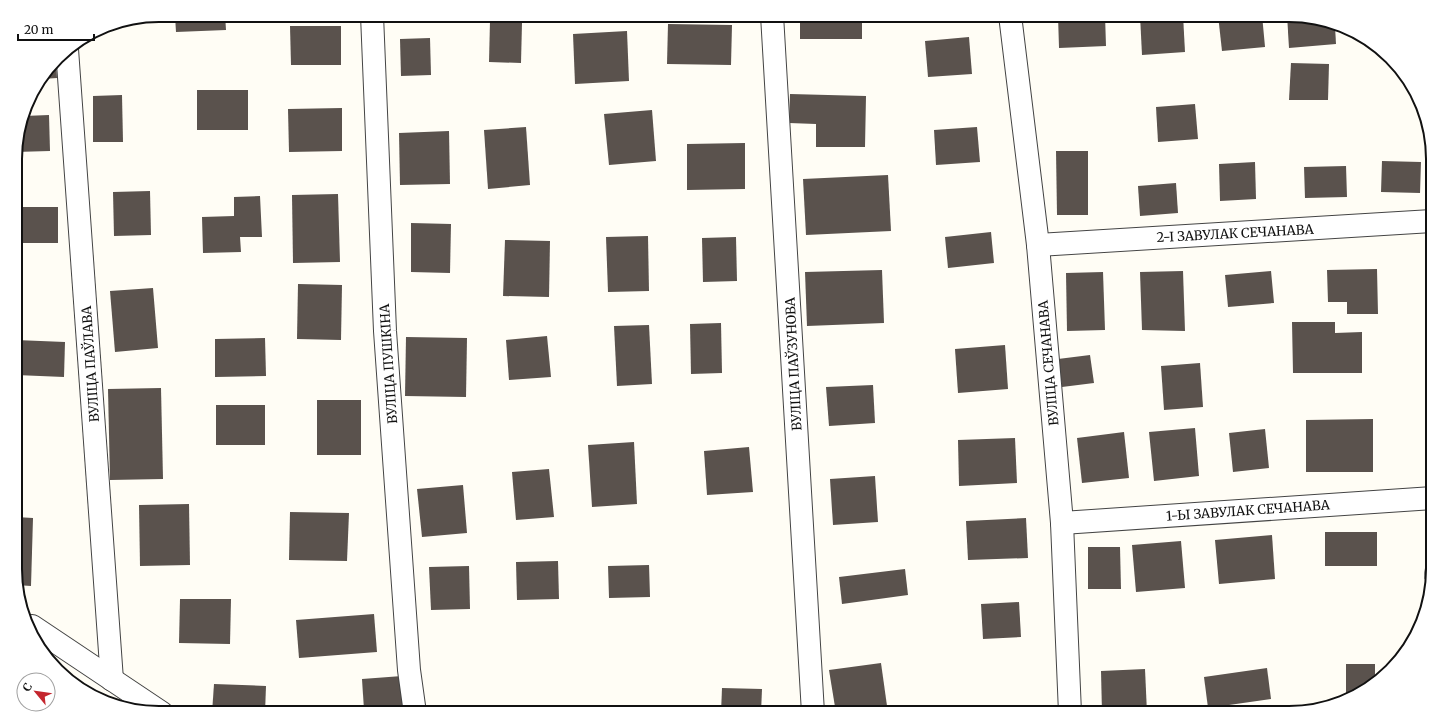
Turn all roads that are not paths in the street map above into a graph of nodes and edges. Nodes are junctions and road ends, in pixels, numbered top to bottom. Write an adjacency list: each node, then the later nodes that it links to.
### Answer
1 (372, 22): 12 (street, ВУЛІЦА ПУШКІНА)
2 (772, 22): 13 (street, ВУЛІЦА ПАЎЗУНОВА)
3 (1011, 22): 6 (street, ВУЛІЦА СЕЧАНАВА)
4 (68, 57): 10 (street, ВУЛІЦА ПАЎЛАВА)
5 (1426, 221): 6 (street, 2-І ЗАВУЛАК СЕЧАНАВА)
6 (1038, 245): 8 (street, ВУЛІЦА СЕЧАНАВА)
7 (1426, 498): 8 (street, 1-Ы ЗАВУЛАК СЕЧАНАВА)
8 (1062, 523): 14 (street, ВУЛІЦА СЕЧАНАВА)
9 (35, 628): 10 (street)
10 (112, 680): 11 (street)
11 (151, 706)
12 (414, 706)
13 (813, 706)
14 (1070, 706)

